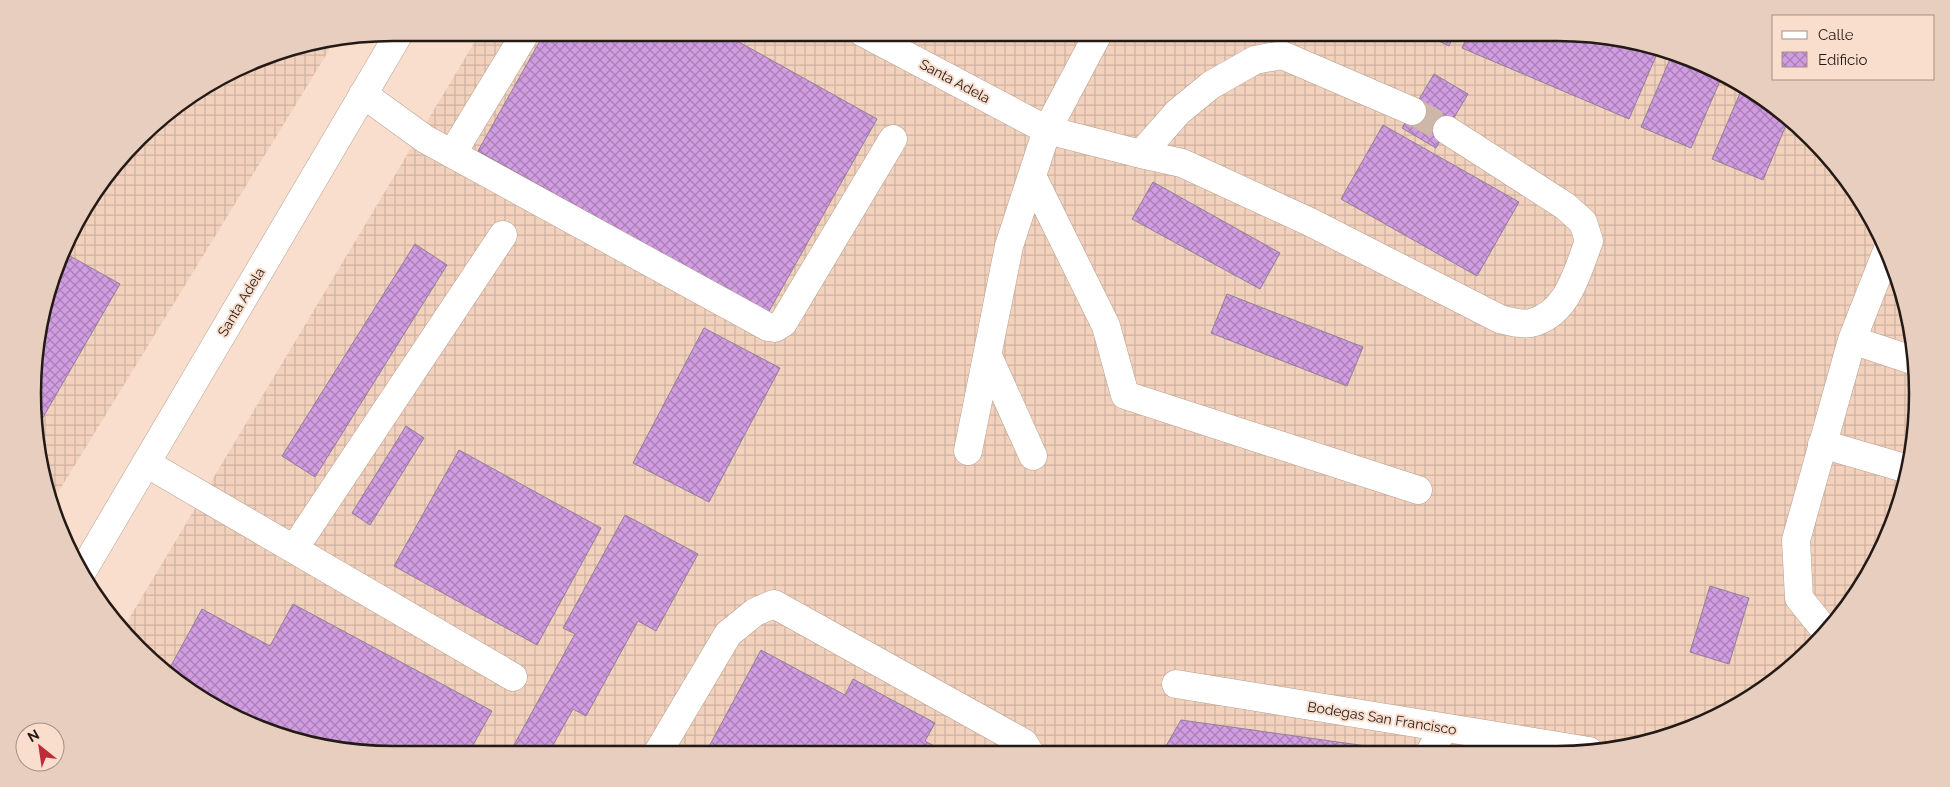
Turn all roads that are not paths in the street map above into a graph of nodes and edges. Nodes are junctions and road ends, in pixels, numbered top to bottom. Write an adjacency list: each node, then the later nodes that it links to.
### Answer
1 (395, 41): 5 (street, Santa Adela)
2 (521, 41): 10 (street)
3 (879, 41): 7 (street, Santa Adela)
4 (1094, 41): 7 (street)
5 (363, 94): 10 (street); 21 (street, Santa Adela)
6 (1412, 111): 11 (street)
7 (1047, 130): 11 (street, Santa Adela); 12 (street)
8 (1446, 130): 11 (street, Santa Adela)
9 (893, 139): 10 (street)
10 (452, 154)
11 (1141, 154)
12 (1032, 176): 16 (street); 23 (street)
13 (503, 235): 24 (street)
14 (1883, 261): 15 (street)
15 (1852, 340): 17 (street); 18 (street)
16 (988, 356): 19 (street); 20 (street)
17 (1907, 358)
18 (1822, 444): 22 (street); 26 (street)
19 (968, 450)
20 (1033, 456)
21 (146, 463): 24 (street); 25 (street, Santa Adela)
22 (1901, 467)
23 (1418, 490)
24 (294, 549): 27 (street)
25 (86, 565)
26 (1821, 626)
27 (513, 677)
28 (1176, 684): 29 (street, Bodegas San Francisco)
29 (1444, 728): 32 (street); 33 (street, Bodegas San Francisco)
30 (662, 746): 31 (street)
31 (1026, 746)
32 (1434, 746)
33 (1557, 746)

